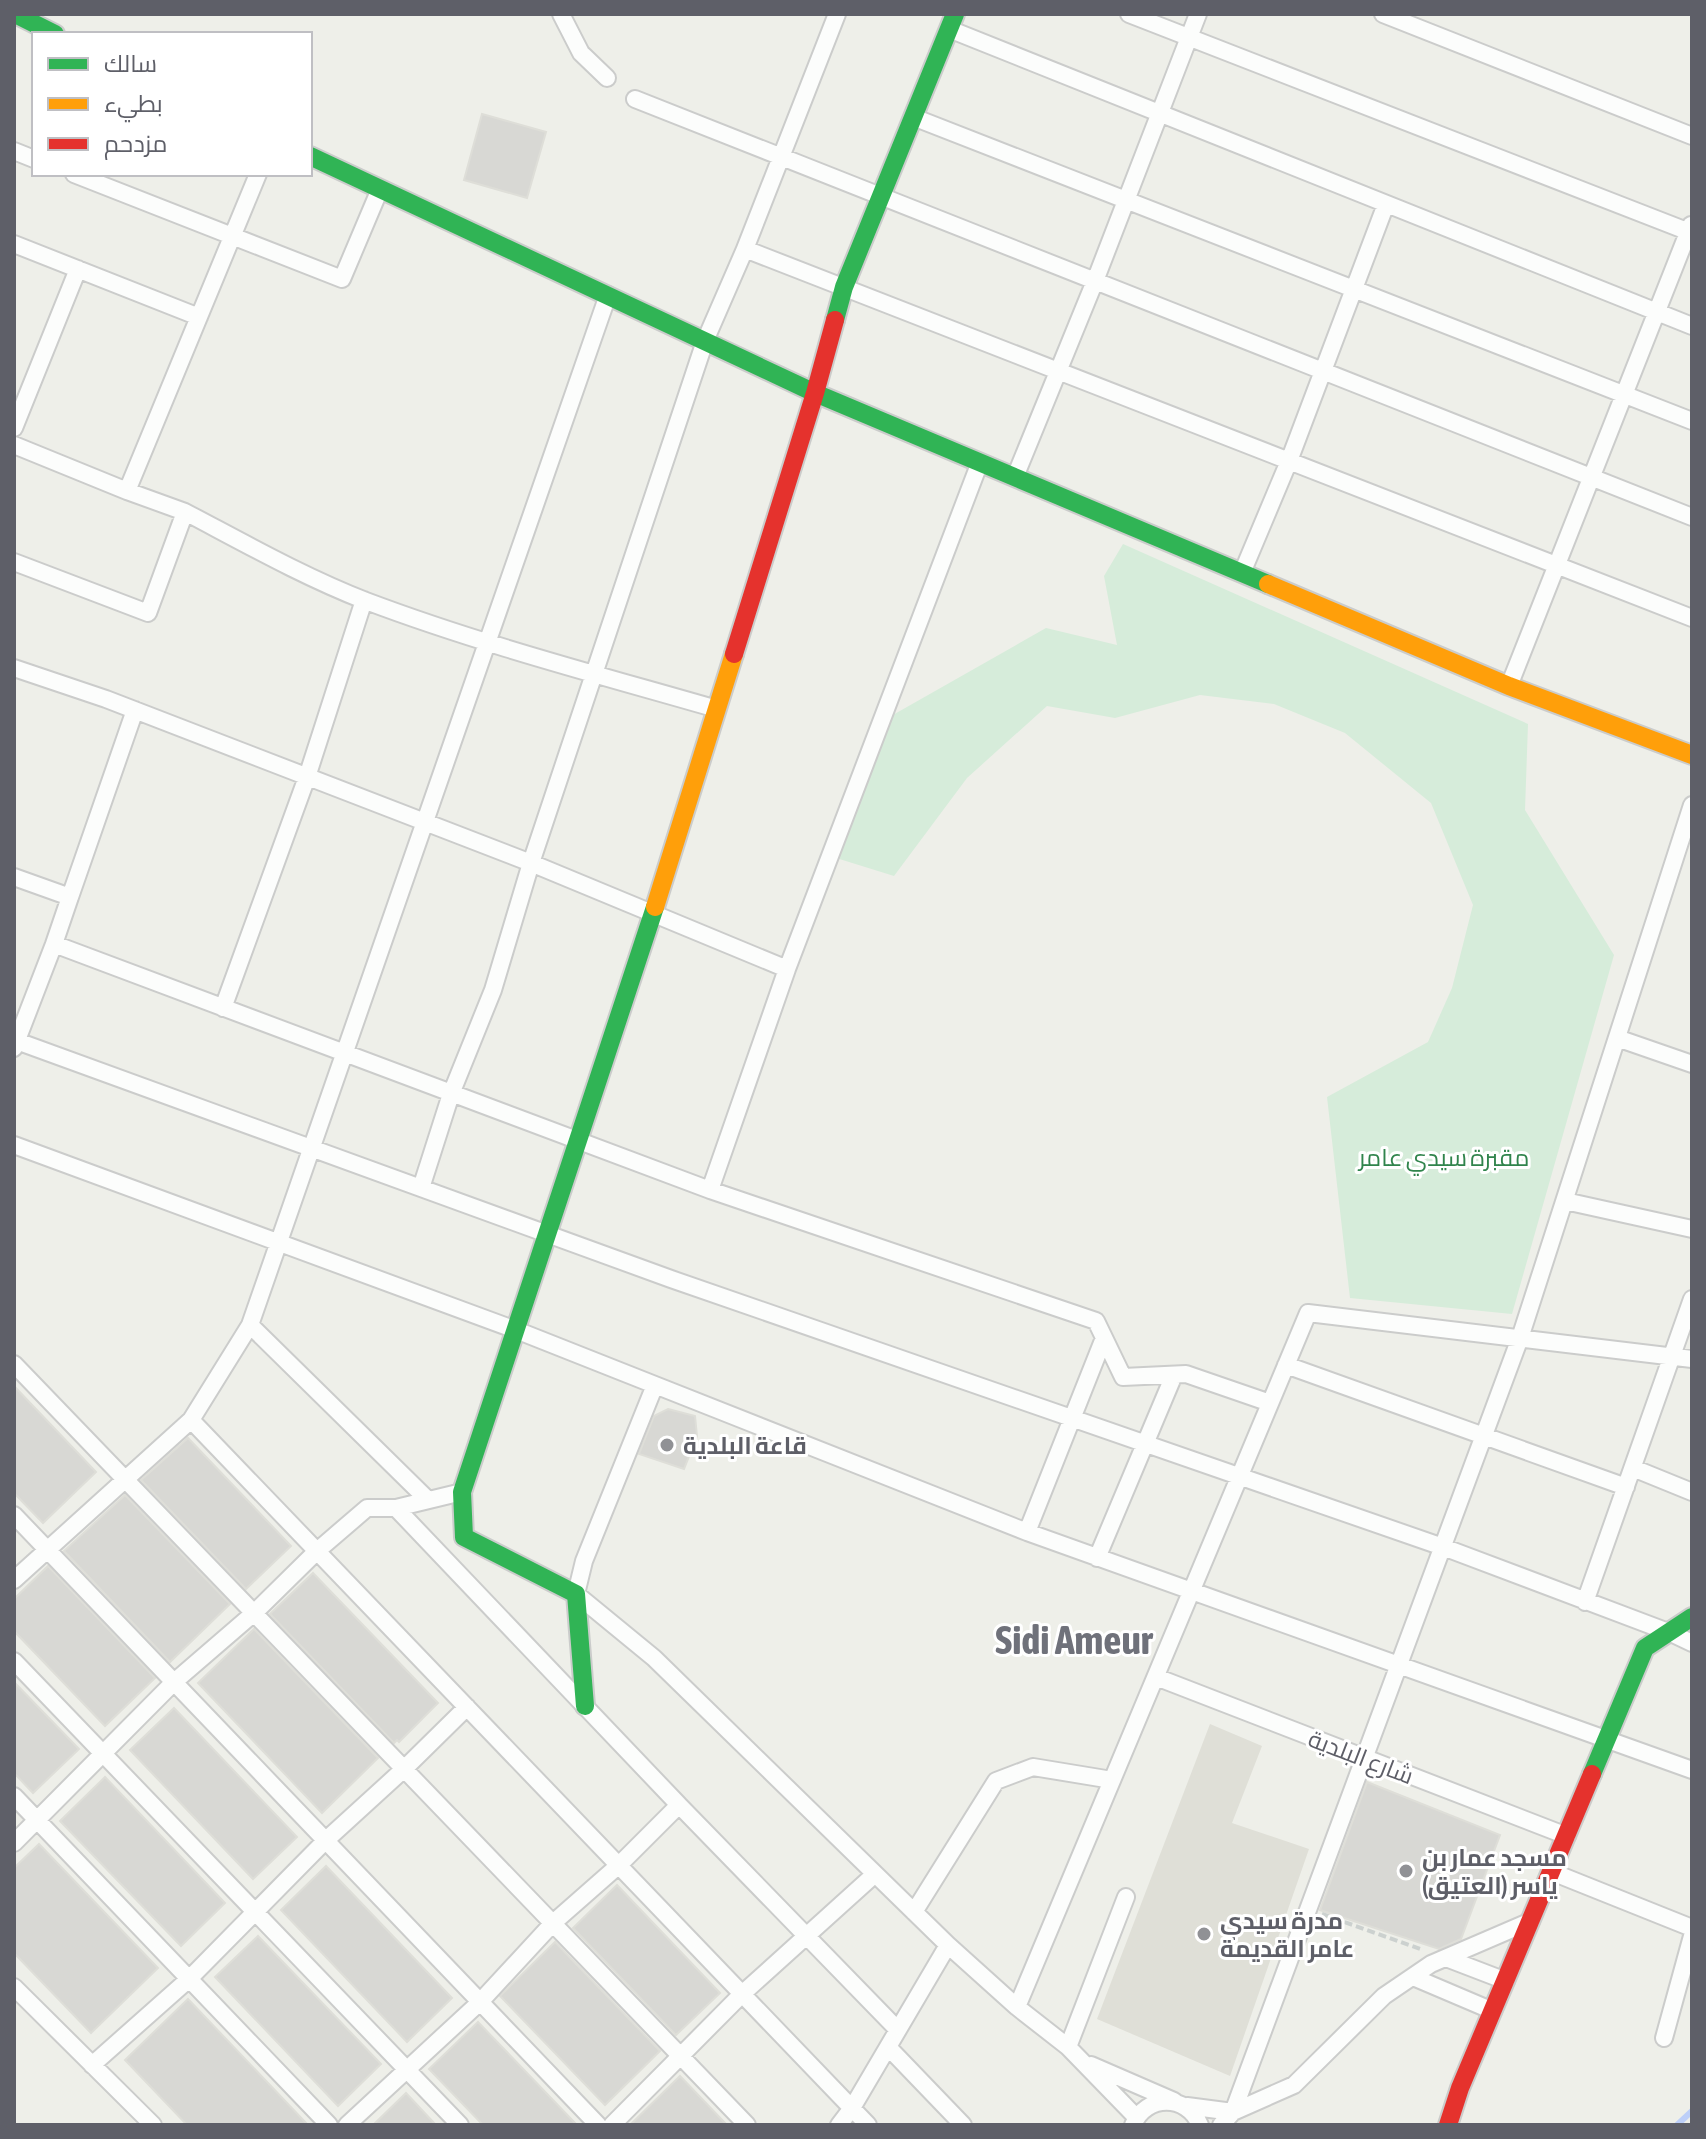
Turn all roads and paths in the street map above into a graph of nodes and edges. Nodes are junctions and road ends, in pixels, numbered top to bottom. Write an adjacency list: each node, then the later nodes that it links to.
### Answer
1 (15, 14): 8 (main road)
2 (560, 14): 10 (street)
3 (837, 14): 16 (street)
4 (1129, 14): 9 (street)
5 (1198, 14): 9 (street)
6 (1383, 14): 14 (street)
7 (952, 22): 12 (street); 13 (main road)
8 (52, 26)
9 (1189, 37): 12 (street); 23 (street)
10 (607, 78)
11 (635, 99): 16 (street)
12 (1160, 114): 21 (street); 22 (street)
13 (913, 117): 20 (main road); 21 (street)
14 (1692, 136)
15 (312, 157): 19 (main road)
16 (781, 157): 20 (street); 26 (street)
17 (79, 176): 24 (street)
18 (257, 176): 24 (street)
19 (380, 189): 24 (street); 31 (main road)
20 (880, 196): 28 (street); 29 (main road)
21 (1127, 200): 28 (street); 30 (street)
22 (1386, 204): 30 (street); 32 (street)
23 (1691, 230): 32 (street)
24 (233, 235): 33 (street)
25 (14, 244): 27 (street)
26 (745, 249): 29 (street); 35 (street)
27 (78, 269): 33 (street); 41 (street)
28 (1095, 281): 36 (street); 37 (street)
29 (844, 287): 36 (street); 38 (main road)
30 (1355, 289): 37 (street); 39 (street)
31 (608, 295): 35 (main road); 55 (street)
32 (1657, 312): 34 (street); 39 (street)
33 (199, 317): 47 (street)
34 (1692, 326)
35 (705, 341): 38 (main road); 57 (street)
36 (1058, 370): 43 (street); 45 (street)
37 (1322, 371): 43 (street); 46 (street)
38 (815, 393): 44 (main road); 59 (main road)
39 (1624, 394): 40 (street); 46 (street)
40 (1692, 421)
41 (14, 428)
42 (14, 445): 47 (street)
43 (1289, 461): 51 (street); 52 (street)
44 (980, 462): 45 (main road); 70 (street)
45 (1015, 477): 52 (main road)
46 (1590, 477): 49 (street); 51 (street)
47 (127, 491): 48 (street)
48 (185, 512): 50 (street); 53 (street)
49 (1692, 517)
50 (14, 562)
51 (1556, 565): 54 (street); 58 (street)
52 (1242, 573): 58 (main road)
53 (364, 600): 55 (street); 62 (street)
54 (1692, 618)
55 (487, 643): 57 (street); 64 (street)
56 (14, 668): 60 (street)
57 (594, 674): 59 (street); 65 (street)
58 (1509, 686): 61 (main road)
59 (717, 709): 68 (main road)
60 (135, 710): 62 (street); 67 (street)
61 (1692, 755)
62 (307, 777): 64 (street); 71 (street)
63 (1692, 805): 72 (street)
64 (425, 822): 65 (street); 74 (street)
65 (531, 863): 68 (street); 76 (street)
66 (14, 877): 67 (street)
67 (70, 897): 69 (street)
68 (653, 914): 70 (street); 77 (main road)
69 (54, 944): 71 (street); 73 (street)
70 (787, 969): 81 (street)
71 (223, 1008): 74 (street)
72 (1617, 1038): 75 (street); 82 (street)
73 (15, 1043): 79 (street)
74 (344, 1054): 76 (street); 79 (street)
75 (1692, 1064)
76 (451, 1094): 77 (street); 80 (street)
77 (579, 1142): 81 (street); 84 (main road)
78 (14, 1145): 85 (street)
79 (312, 1148): 80 (street); 85 (street)
80 (421, 1188): 84 (street)
81 (710, 1190): 89 (street)
82 (1565, 1201): 83 (street); 90 (street)
83 (1692, 1229)
84 (548, 1235): 88 (main road); 98 (street)
85 (279, 1243): 87 (street); 88 (street)
86 (1692, 1299): 91 (street)
87 (250, 1325): 99 (street); 108 (street)
88 (516, 1330): 96 (street); 106 (main road)
89 (1104, 1338): 95 (street); 98 (street)
90 (1520, 1338): 91 (street); 94 (street); 100 (street)
91 (1673, 1356): 92 (street); 102 (street)
92 (1692, 1359)
93 (14, 1364): 104 (street)
94 (1286, 1365): 97 (street); 100 (street)
95 (1174, 1375): 97 (street); 101 (street)
96 (655, 1385): 111 (street); 118 (street)
97 (1270, 1403): 103 (street)
98 (1072, 1419): 101 (street); 111 (street)
99 (191, 1420): 104 (street); 114 (street)
100 (1484, 1437): 105 (street); 112 (street)
101 (1145, 1444): 103 (street); 115 (street)
102 (1633, 1468): 105 (street); 107 (street)
103 (1239, 1477): 112 (street); 117 (street)
104 (125, 1480): 113 (street); 120 (street)
105 (1626, 1487): 119 (street)
106 (462, 1492): 108 (street); 118 (main road)
107 (1692, 1492)
108 (428, 1500): 109 (street)
109 (396, 1508): 114 (street); 128 (street)
110 (14, 1515): 113 (street)
111 (1027, 1532): 115 (street)
112 (1443, 1547): 119 (street); 125 (street)
113 (46, 1549): 116 (street); 127 (street)
114 (317, 1551): 120 (street); 129 (street)
115 (1097, 1558): 117 (street)
116 (14, 1580)
117 (1191, 1592): 125 (street); 126 (street)
118 (576, 1594): 128 (main road); 144 (street)
119 (1585, 1602): 122 (street)
120 (254, 1613): 127 (street); 133 (street)
121 (1692, 1617): 122 (main road)
122 (1671, 1633): 123 (street); 130 (main road)
123 (1692, 1643)
124 (14, 1661): 131 (street)
125 (1399, 1666): 130 (street); 132 (street)
126 (1156, 1677): 132 (street, شارع البلدية); 135 (street)
127 (174, 1682): 131 (street); 140 (street)
128 (585, 1706): 137 (street)
129 (467, 1707): 133 (street); 142 (street)
130 (1607, 1741): 134 (street); 139 (main road)
131 (104, 1755): 138 (street); 147 (street)
132 (1365, 1758): 139 (street, شارع البلدية); 146 (street)
133 (404, 1769): 140 (street); 150 (street)
134 (1692, 1770)
135 (1112, 1780): 148 (street); 162 (street)
136 (14, 1796): 138 (street)
137 (679, 1805): 142 (street); 152 (street)
138 (37, 1820): 141 (street); 157 (street)
139 (1567, 1836): 143 (main road)
140 (325, 1841): 147 (street); 161 (street)
141 (14, 1843)
142 (619, 1865): 150 (street); 160 (street)
143 (1552, 1872): 149 (main road); 151 (street)
144 (875, 1874): 148 (street); 152 (street)
145 (1126, 1897): 167 (street)
146 (1309, 1909): 155 (path); 174 (street)
147 (255, 1912): 157 (street); 171 (street)
148 (914, 1912): 154 (street)
149 (1532, 1920): 155 (street); 158 (main road)
150 (553, 1923): 161 (street); 168 (street)
151 (1692, 1928)
152 (805, 1935): 160 (street); 164 (street)
153 (1692, 1936): 165 (street)
154 (948, 1945): 162 (street); 164 (street)
155 (1446, 1958): 156 (street); 158 (street)
156 (1413, 1977): 163 (street); 174 (street)
157 (189, 1979): 170 (street); 177 (street)
158 (1506, 1981): 163 (main road)
159 (14, 1987): 170 (street)
160 (742, 1994): 168 (street); 173 (street)
161 (480, 2002): 171 (street); 180 (street)
162 (1017, 2007): 167 (street)
163 (1493, 2011): 188 (main road)
164 (898, 2030): 166 (street)
165 (1664, 2038)
166 (888, 2047): 173 (street); 185 (street)
167 (1068, 2047): 169 (street)
168 (682, 2058): 181 (street); 182 (street)
169 (1081, 2061): 172 (street); 175 (street)
170 (92, 2065): 176 (street)
171 (408, 2071): 178 (street); 179 (street)
172 (1180, 2104): 174 (street); 175 (street); 186 (street)
173 (852, 2108): 183 (street); 184 (street)
174 (1233, 2112): 187 (street)
175 (1135, 2121)
176 (153, 2125)
177 (329, 2125)
178 (347, 2125)
179 (460, 2125)
180 (598, 2125)
181 (612, 2125)
182 (747, 2125)
183 (839, 2125)
184 (868, 2125)
185 (963, 2125)
186 (1200, 2125)
187 (1221, 2125)
188 (1448, 2125)

